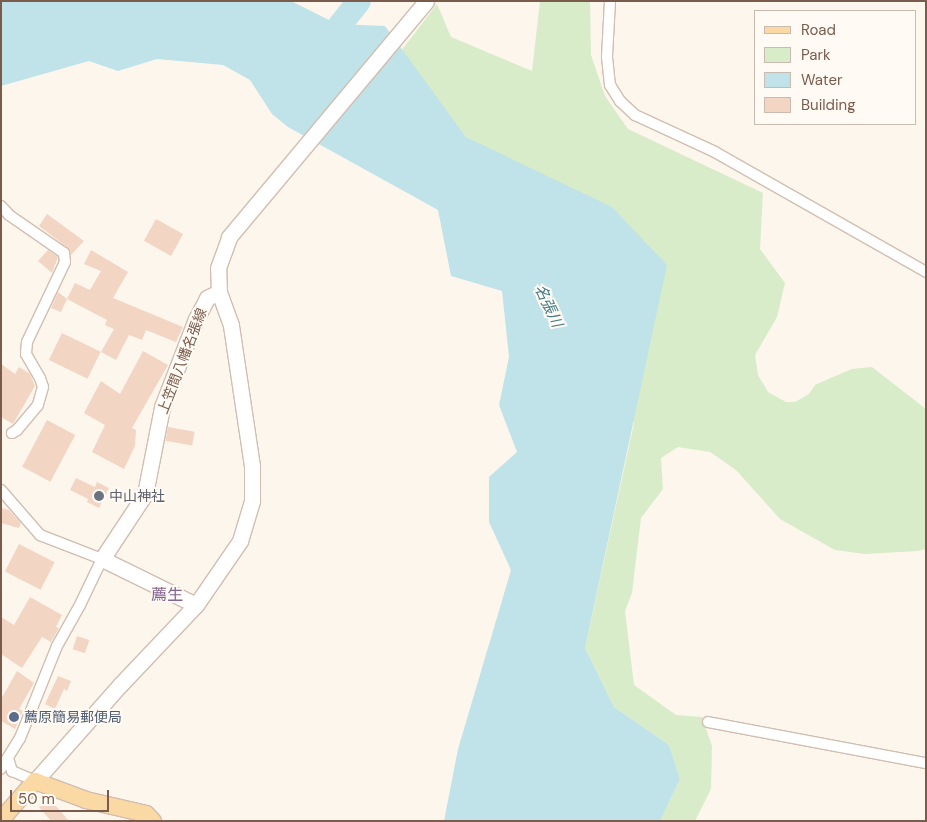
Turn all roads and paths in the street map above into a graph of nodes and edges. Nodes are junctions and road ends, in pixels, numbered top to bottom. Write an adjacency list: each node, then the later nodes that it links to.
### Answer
1 (610, 1): 4 (street)
2 (423, 6): 5 (main road, 上笠間八幡名張線)
3 (1, 206): 6 (street)
4 (926, 272)
5 (219, 292): 8 (main road, 上笠間八幡名張線); 9 (main road, 上笠間八幡名張線)
6 (12, 433)
7 (1, 490): 8 (street)
8 (102, 559): 9 (main road); 11 (street)
9 (196, 605): 14 (main road, 上笠間八幡名張線)
10 (708, 722): 12 (street)
11 (8, 758): 13 (street); 14 (street)
12 (926, 763)
13 (1, 768)
14 (35, 781): 15 (main road); 16 (main road)
15 (1, 820)
16 (153, 821)

